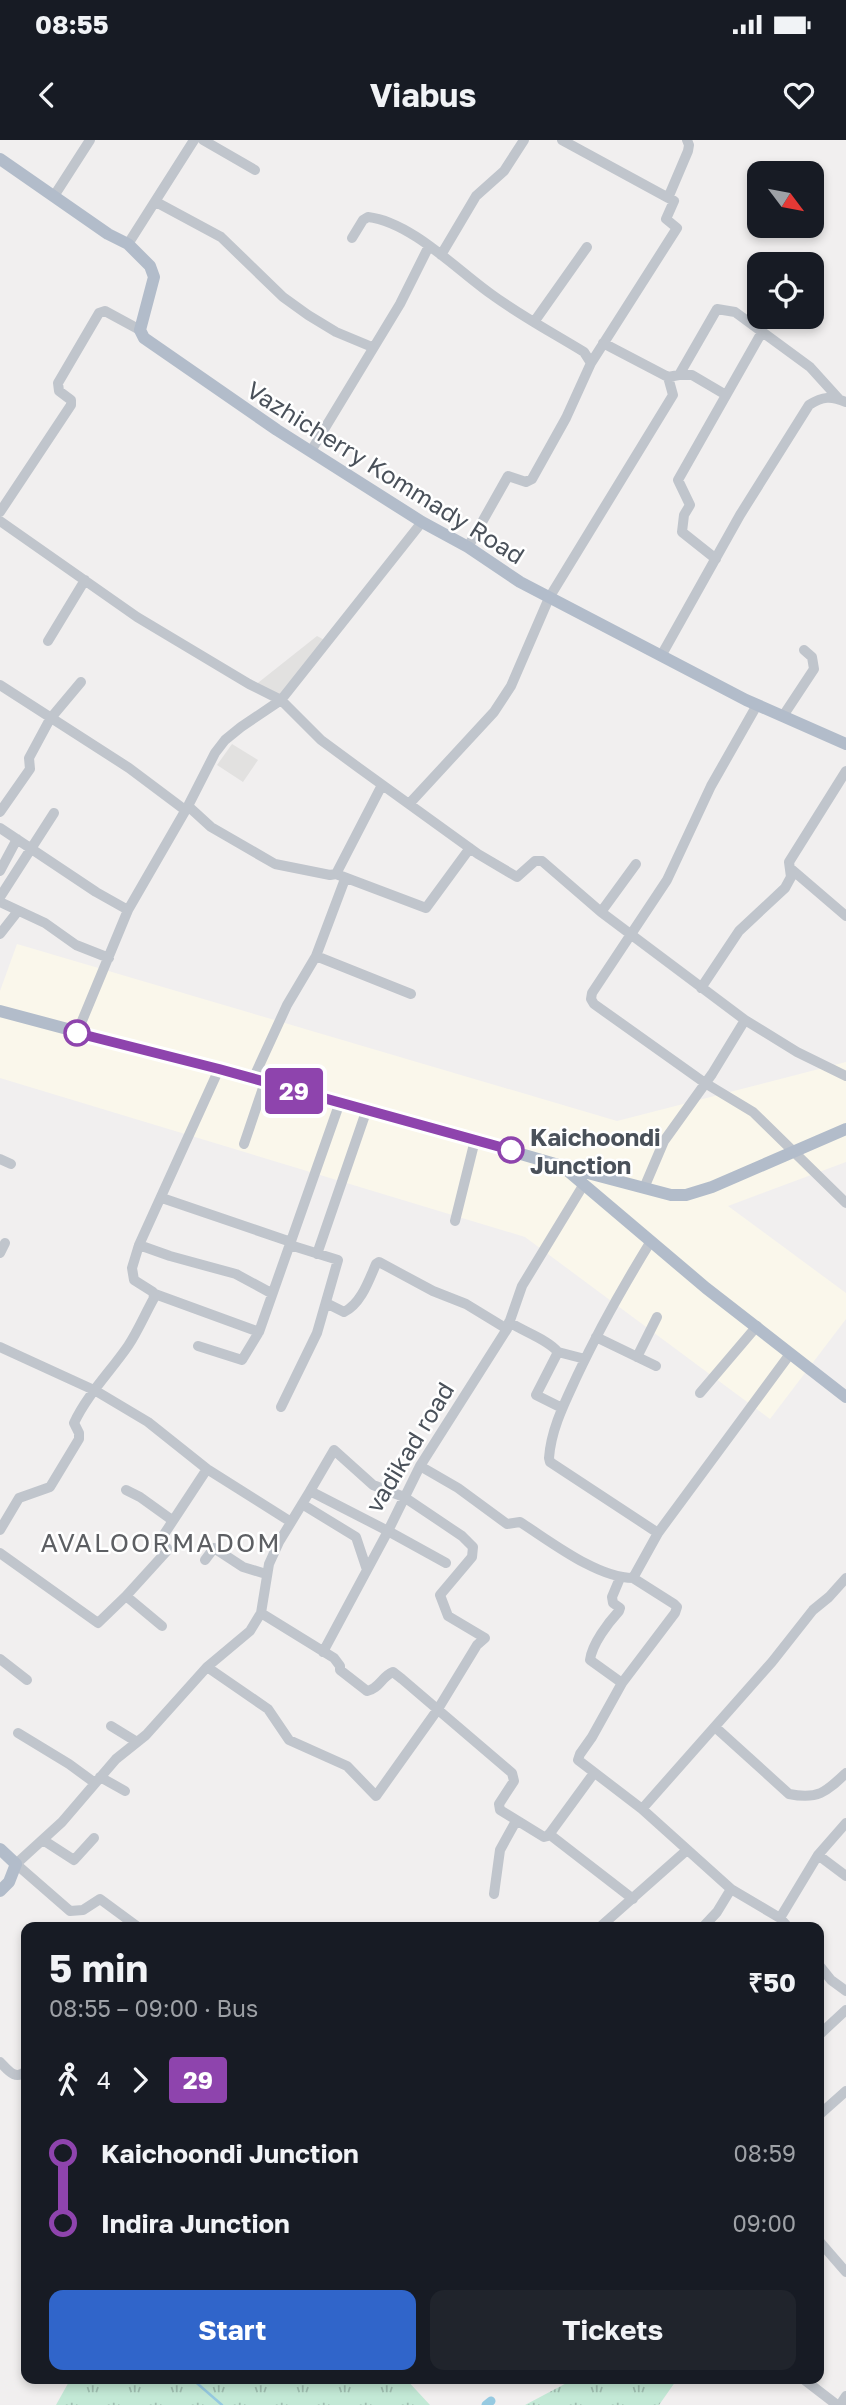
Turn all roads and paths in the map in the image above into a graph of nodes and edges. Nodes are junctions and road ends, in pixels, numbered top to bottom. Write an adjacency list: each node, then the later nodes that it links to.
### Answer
1 (90, 140): 9 (street)
2 (194, 140): 11 (street)
3 (203, 140): 8 (street)
4 (524, 140): 16 (street)
5 (562, 140): 10 (street)
6 (687, 140): 10 (street)
7 (1, 161): 9 (main road)
8 (255, 170)
9 (54, 196): 13 (main road)
10 (667, 198): 20 (street)
11 (156, 202): 13 (street); 21 (street)
12 (352, 238): 14 (street)
13 (128, 244): 18 (main road)
14 (429, 246): 16 (street); 21 (street)
15 (587, 247): 17 (street)
16 (441, 254): 17 (street)
17 (534, 322): 22 (street)
18 (140, 330): 26 (main road, Vazhicherry Kommady Road); 27 (street)
19 (762, 332): 23 (street); 24 (street); 25 (street)
20 (603, 342): 22 (street); 23 (street)
21 (372, 347): 26 (street)
22 (591, 363): 30 (street)
23 (674, 376): 24 (street); 33 (street)
24 (726, 395): 31 (street)
25 (843, 401): 31 (street)
26 (311, 451): 29 (main road, Vazhicherry Kommady Road)
27 (0, 512)
28 (0, 521): 32 (street)
29 (422, 522): 30 (main road, Vazhicherry Kommady Road); 39 (street)
30 (468, 547): 33 (main road, Vazhicherry Kommady Road)
31 (716, 559): 36 (street)
32 (85, 580): 34 (street); 39 (street)
33 (549, 597): 36 (main road, Vazhicherry Kommady Road); 46 (street)
34 (48, 641)
35 (804, 650): 41 (street)
36 (661, 656): 40 (main road, Vazhicherry Kommady Road)
37 (81, 682): 42 (street)
38 (0, 685): 42 (street)
39 (281, 700): 45 (street); 47 (street)
40 (757, 705): 41 (main road, Vazhicherry Kommady Road); 64 (street)
41 (783, 716): 43 (main road, Vazhicherry Kommady Road)
42 (50, 719): 47 (street); 48 (street)
43 (846, 744)
44 (846, 771): 55 (street)
45 (382, 785): 46 (street); 57 (street)
46 (408, 804): 53 (street)
47 (186, 808): 57 (street); 59 (street)
48 (0, 812)
49 (54, 813): 52 (street)
50 (0, 828): 51 (street)
51 (17, 839): 52 (street); 56 (street)
52 (31, 848): 58 (street); 59 (street)
53 (470, 848): 57 (street); 61 (street)
54 (636, 864): 61 (street)
55 (790, 869): 62 (street); 67 (street)
56 (0, 871)
57 (341, 876): 65 (street)
58 (0, 900): 60 (street)
59 (128, 910): 66 (street)
60 (18, 911): 63 (street); 66 (street)
61 (601, 912): 64 (street)
62 (846, 916)
63 (0, 934)
64 (631, 936): 67 (street); 75 (street)
65 (316, 956): 68 (street); 74 (street)
66 (109, 958): 71 (street)
67 (701, 988): 70 (street)
68 (411, 994)
69 (0, 1011): 71 (main road)
70 (745, 1020): 73 (street); 75 (street)
71 (77, 1033): 72 (main road)
72 (219, 1069): 74 (main road); 87 (street)
73 (846, 1076)
74 (259, 1081): 76 (main road); 80 (street)
75 (705, 1083): 81 (street); 86 (street)
76 (340, 1102): 77 (main road); 92 (street)
77 (367, 1109): 79 (main road); 95 (street)
78 (846, 1129): 81 (main road)
79 (475, 1140): 84 (main road); 89 (street)
80 (244, 1144)
81 (791, 1152): 86 (main road); 88 (street)
82 (0, 1159): 83 (street)
83 (10, 1164)
84 (562, 1166): 85 (main road); 86 (main road)
85 (584, 1184): 90 (main road); 100 (street, vadikad road)
86 (644, 1188)
87 (162, 1198): 92 (street); 93 (street)
88 (846, 1203)
89 (455, 1221)
90 (651, 1241): 101 (main road); 103 (street)
91 (5, 1243): 94 (street)
92 (290, 1243): 95 (street); 96 (street)
93 (139, 1245): 96 (street); 97 (street)
94 (0, 1253)
95 (317, 1254): 98 (street)
96 (271, 1293): 102 (street)
97 (155, 1294): 102 (street); 111 (street)
98 (326, 1303): 100 (street); 114 (street)
99 (657, 1317): 108 (street)
100 (508, 1326): 106 (street); 116 (street, vadikad road)
101 (757, 1326): 107 (main road); 112 (street)
102 (260, 1332): 104 (street)
103 (596, 1337): 108 (street); 109 (street)
104 (198, 1346)
105 (0, 1347): 111 (street)
106 (558, 1352): 109 (street); 115 (street)
107 (790, 1354): 113 (main road); 126 (street)
108 (636, 1357): 110 (street)
109 (584, 1359): 115 (street)
110 (656, 1366)
111 (96, 1391): 117 (street); 124 (street)
112 (700, 1393)
113 (846, 1397)
114 (281, 1407)
115 (562, 1408): 126 (street)
116 (420, 1466): 120 (street, vadikad road); 132 (street)
117 (206, 1469): 122 (street); 123 (street)
118 (126, 1490): 122 (street)
119 (310, 1491): 120 (street); 121 (street); 125 (street, vadikad road)
120 (404, 1497): 125 (street, vadikad road); 143 (street)
121 (302, 1504): 123 (street); 130 (street)
122 (172, 1520): 135 (street)
123 (291, 1522): 131 (street)
124 (0, 1530)
125 (388, 1531): 129 (street); 130 (street)
126 (659, 1533): 133 (street)
127 (0, 1553): 135 (street)
128 (205, 1560): 131 (street)
129 (446, 1563)
130 (367, 1570): 138 (street)
131 (265, 1574): 136 (street)
132 (620, 1578): 133 (street); 142 (street)
133 (633, 1578): 142 (street)
134 (846, 1578): 145 (street)
135 (126, 1597): 137 (street)
136 (261, 1613): 138 (street); 140 (street)
137 (162, 1626)
138 (323, 1652): 143 (street)
139 (0, 1659): 141 (street)
140 (207, 1667): 143 (street); 147 (street)
141 (27, 1680)
142 (622, 1683): 148 (street)
143 (438, 1709): 153 (street)
144 (111, 1726): 147 (street)
145 (715, 1727): 149 (street); 152 (street)
146 (18, 1733): 150 (street)
147 (137, 1742): 150 (street)
148 (594, 1773): 152 (street); 155 (street)
149 (845, 1777)
150 (97, 1780): 151 (street); 157 (street)
151 (125, 1791)
152 (642, 1809): 159 (street)
153 (516, 1821): 155 (street); 165 (street)
154 (846, 1823): 160 (street)
155 (549, 1834): 166 (street)
156 (94, 1838): 157 (street)
157 (43, 1840): 161 (street)
158 (0, 1849): 161 (main road)
159 (687, 1850): 163 (street); 166 (street)
160 (818, 1855): 162 (street); 167 (street)
161 (16, 1864): 164 (main road); 168 (street)
162 (846, 1876)
163 (732, 1889): 167 (street); 170 (street)
164 (0, 1891)
165 (494, 1894)
166 (633, 1899): 169 (street)
167 (780, 1918): 171 (street)
168 (131, 1922)
169 (606, 1922)
170 (708, 1922)
171 (784, 1922)
172 (824, 1971): 173 (street)
173 (846, 1991)
174 (846, 2010): 175 (street)
175 (824, 2030)
176 (0, 2063): 177 (street)
177 (21, 2074)
178 (846, 2091): 179 (street)
179 (824, 2111)
180 (824, 2247): 181 (street)
181 (846, 2273)
182 (810, 2384): 184 (street)
183 (846, 2396): 184 (street)
184 (838, 2405)

